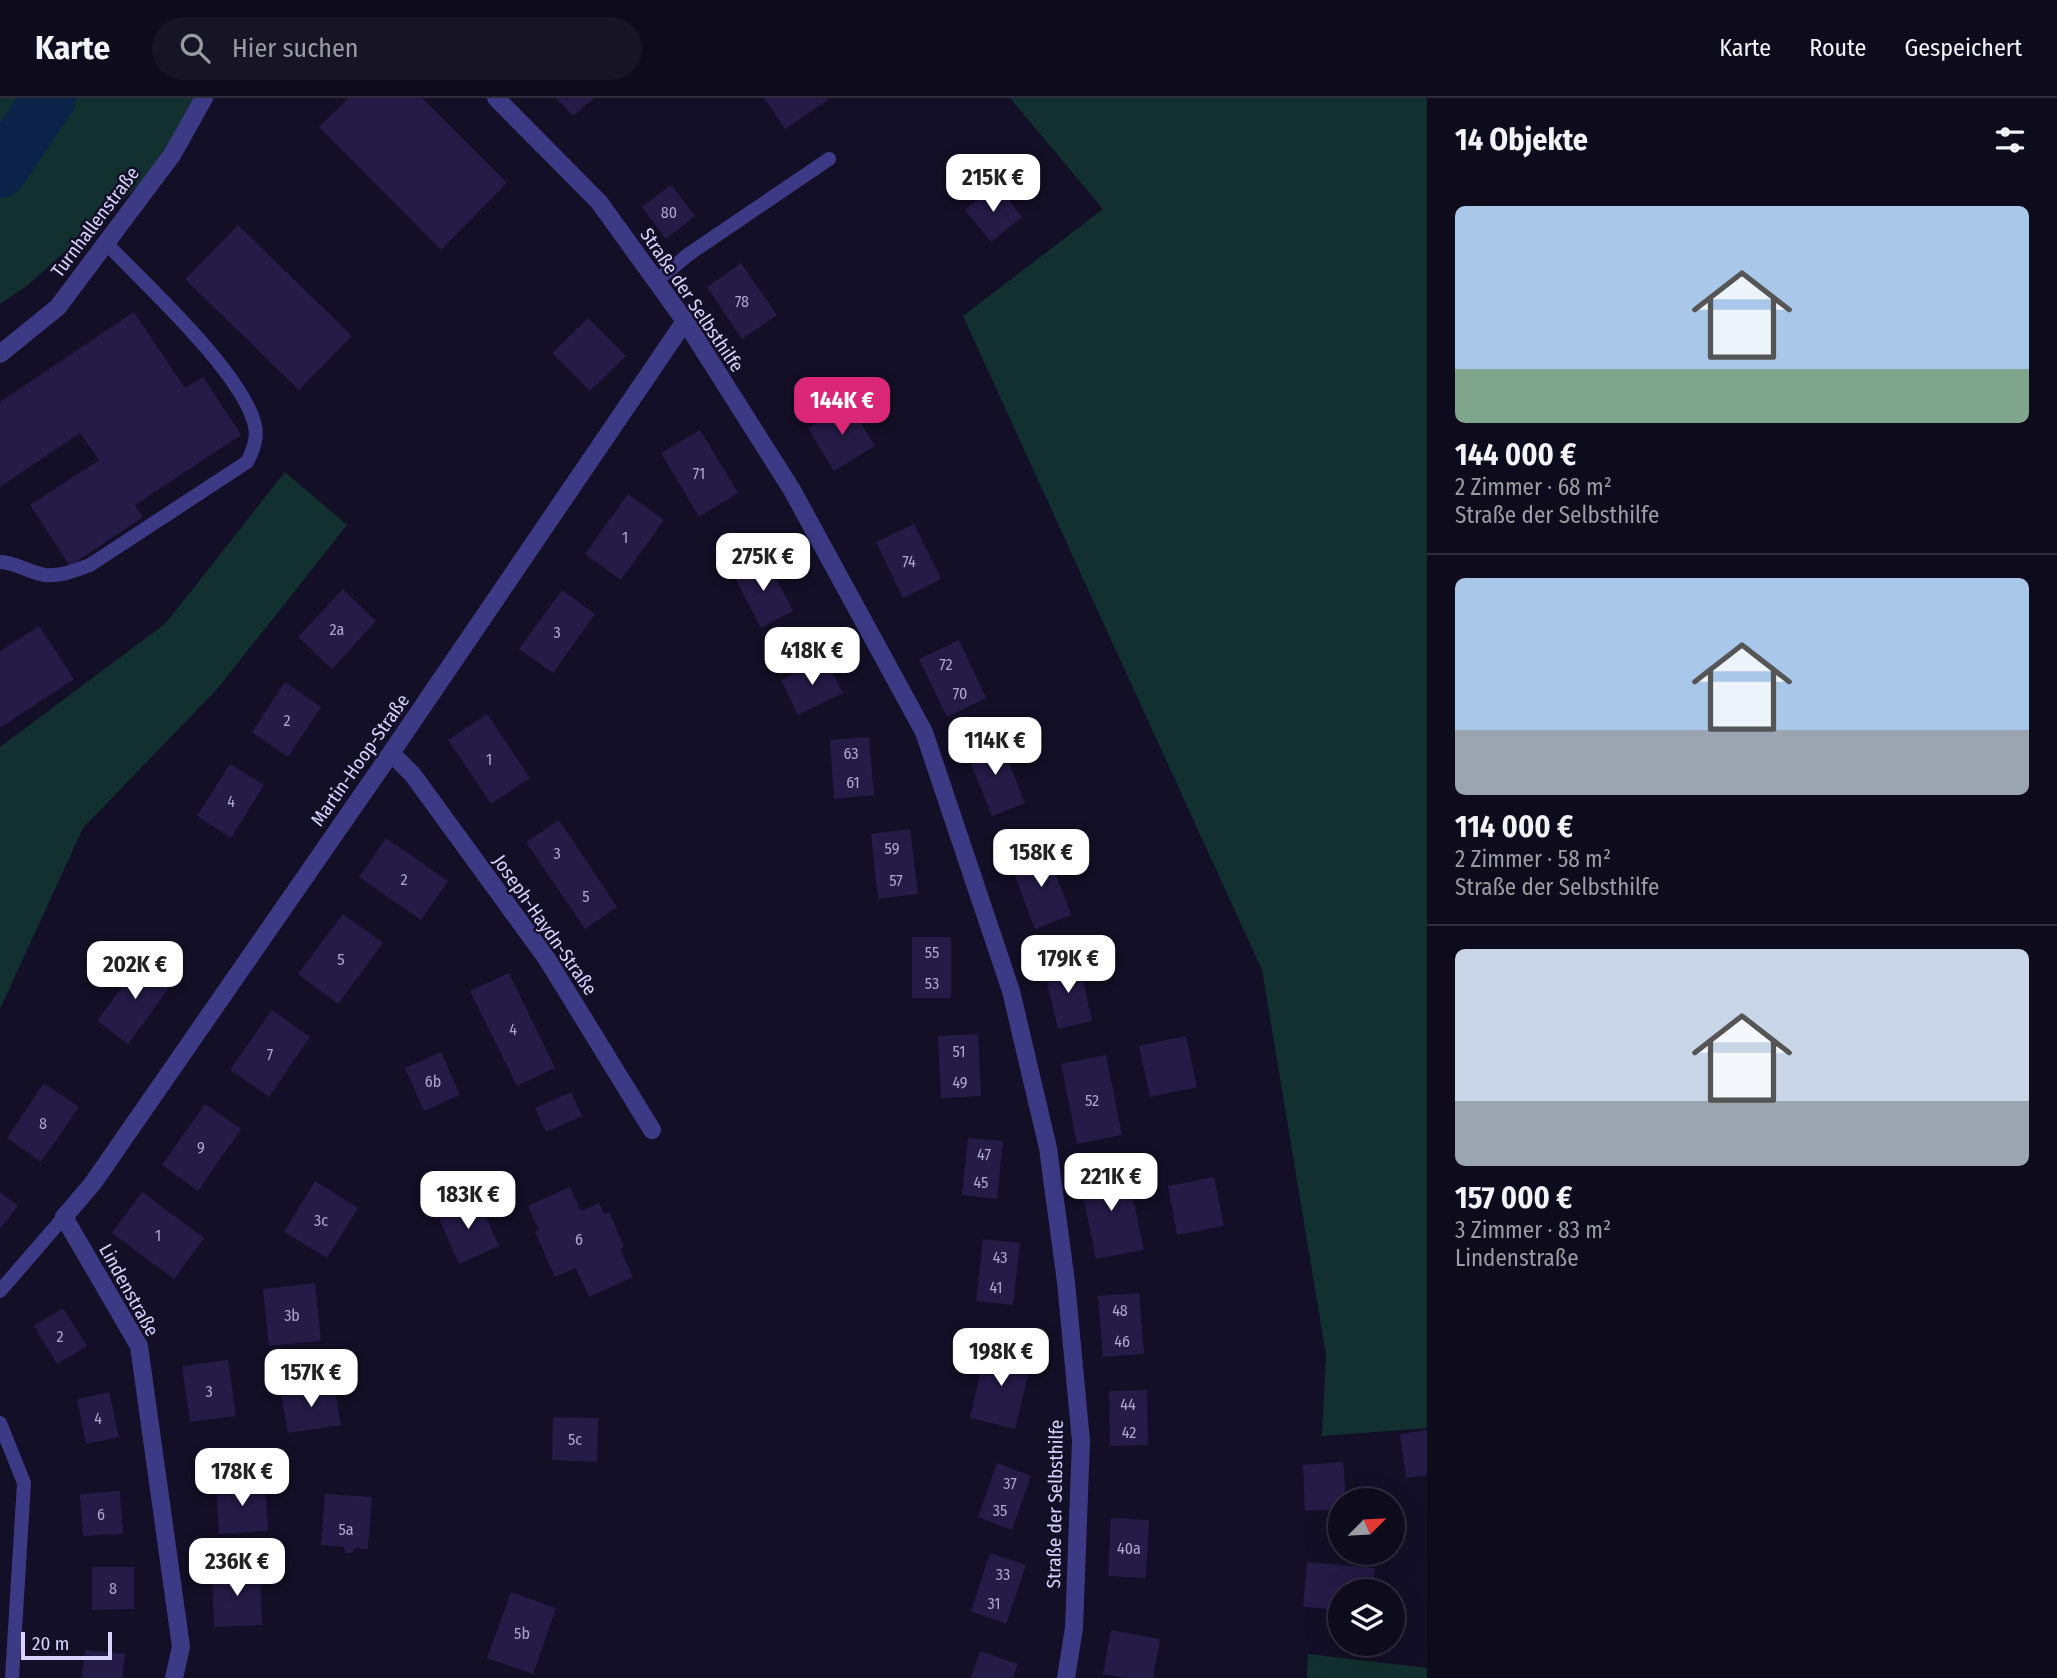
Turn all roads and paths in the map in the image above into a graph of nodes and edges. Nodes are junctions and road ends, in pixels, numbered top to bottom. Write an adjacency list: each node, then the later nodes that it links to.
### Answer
1 (204, 98): 4 (street, Turnhallenstraße)
2 (496, 98): 5 (street, Straße der Selbsthilfe)
3 (829, 159): 5 (lane)
4 (106, 243): 7 (street, Turnhallenstraße); 8 (lane)
5 (656, 281): 6 (street, Straße der Selbsthilfe)
6 (685, 321): 9 (street, Martin-Hoop-Straße); 16 (street, Straße der Selbsthilfe)
7 (0, 354)
8 (0, 562)
9 (391, 753): 10 (street, Joseph-Haydn-Straße); 11 (street, Martin-Hoop-Straße)
10 (652, 1130)
11 (64, 1217): 12 (lane); 15 (street, Lindenstraße)
12 (0, 1291)
13 (0, 1423): 14 (lane)
14 (12, 1678)
15 (174, 1678)
16 (1066, 1678)

